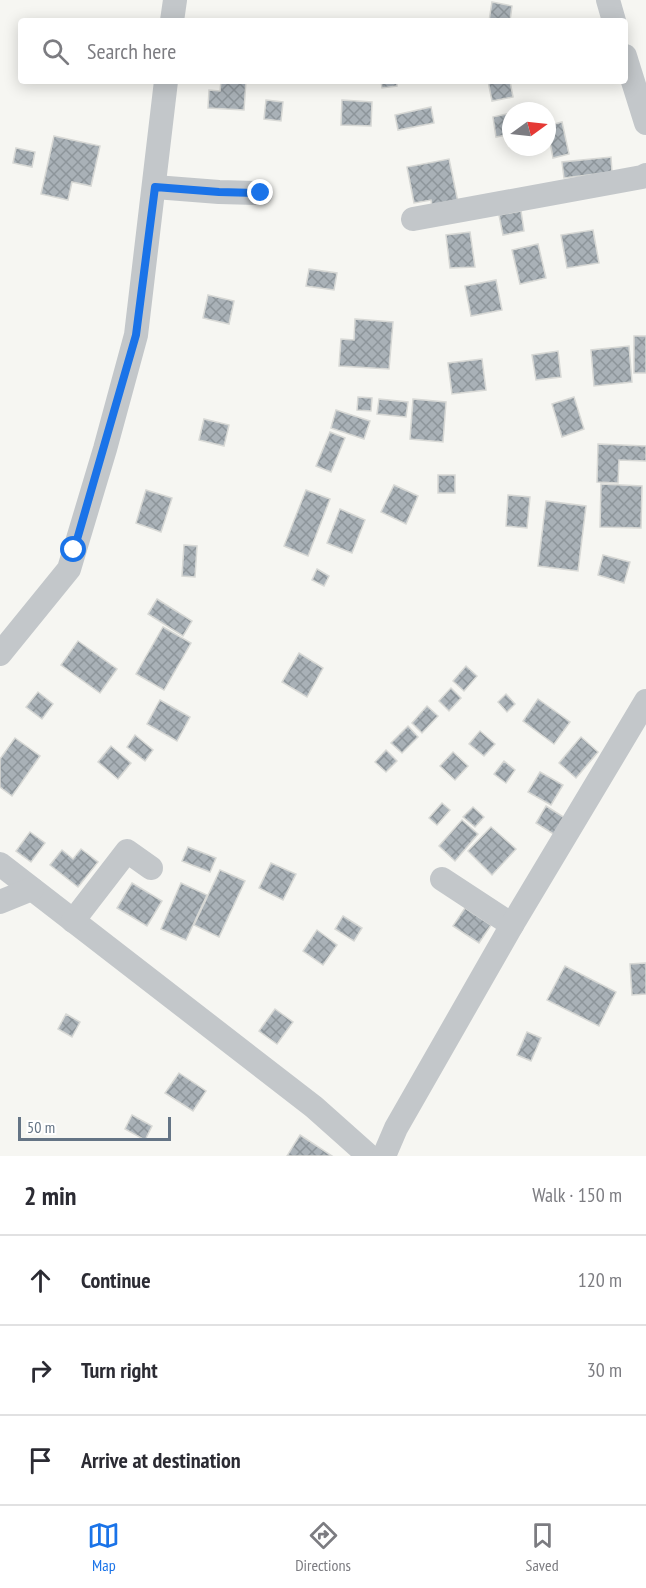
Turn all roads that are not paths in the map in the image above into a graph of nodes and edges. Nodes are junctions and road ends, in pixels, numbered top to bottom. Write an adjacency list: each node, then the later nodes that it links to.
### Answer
1 (174, 0): 3 (street)
2 (608, 0): 4 (street)
3 (172, 18)
4 (613, 18)
5 (628, 66): 7 (street)
6 (166, 84): 9 (street)
7 (646, 123)
8 (646, 175): 11 (street)
9 (155, 187): 10 (street); 12 (street)
10 (261, 193)
11 (413, 219)
12 (0, 654)
13 (646, 701): 20 (street)
14 (0, 864): 17 (street)
15 (151, 868): 19 (street)
16 (442, 879): 20 (street)
17 (32, 889): 18 (street); 19 (street)
18 (0, 902)
19 (73, 921): 21 (street)
20 (512, 925): 22 (street)
21 (369, 1156)
22 (384, 1156)

